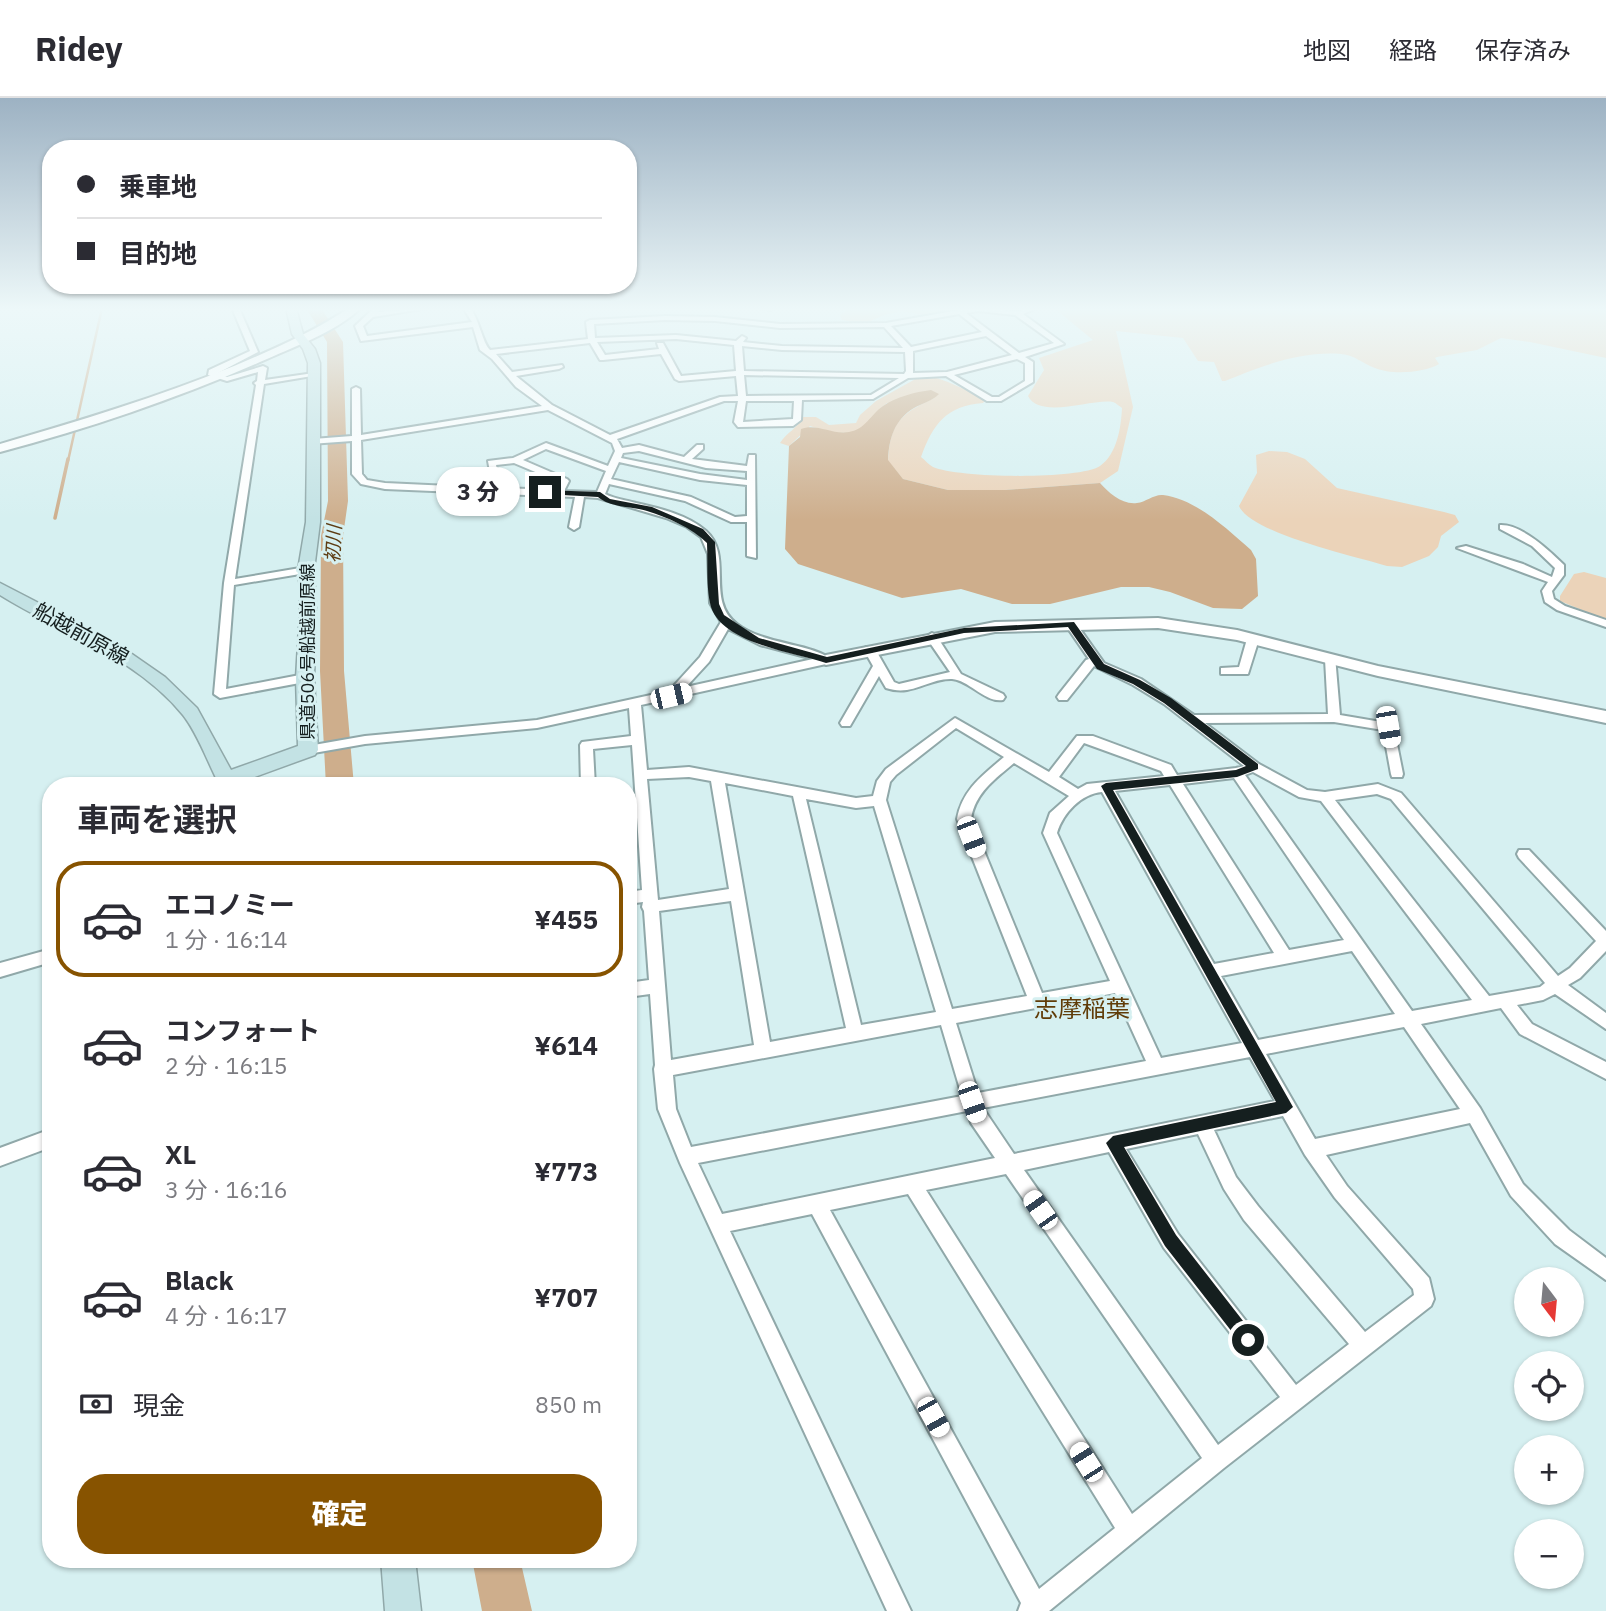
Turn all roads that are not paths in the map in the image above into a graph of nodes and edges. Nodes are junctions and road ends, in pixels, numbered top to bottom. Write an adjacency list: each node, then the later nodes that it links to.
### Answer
1 (212, 379): 19 (street)
2 (259, 379): 10 (street)
3 (289, 379): 10 (street)
4 (314, 379): 17 (main road, 県道506号船越前原線)
5 (512, 379): 14 (street)
6 (740, 379): 12 (street)
7 (904, 379): 13 (street)
8 (955, 379): 9 (street)
9 (1029, 379)
10 (258, 383): 39 (street)
11 (356, 389): 15 (street)
12 (741, 396): 13 (street); 13 (street); 16 (street)
13 (798, 397)
14 (549, 407): 15 (street); 16 (street)
15 (355, 438): 17 (street); 28 (street)
16 (611, 438): 20 (street)
17 (317, 442): 37 (main road, 県道506号船越前原線)
18 (700, 447): 23 (street)
19 (0, 448)
20 (617, 455): 23 (street); 25 (street); 27 (street)
21 (752, 457): 24 (street)
22 (515, 460): 25 (street); 28 (street); 29 (street)
23 (686, 460): 24 (street)
24 (752, 469): 27 (street)
25 (611, 470): 26 (street)
26 (606, 481): 31 (street); 32 (street)
27 (752, 483): 32 (street)
28 (498, 490): 29 (street)
29 (558, 493): 30 (street)
30 (580, 494): 31 (street); 33 (street)
31 (600, 495): 41 (street)
32 (752, 519): 36 (street)
33 (574, 527)
34 (1503, 527): 38 (street)
35 (1462, 548): 38 (street)
36 (752, 556)
37 (306, 570): 39 (street); 53 (main road, 県道506号船越前原線)
38 (1555, 581): 43 (street)
39 (229, 583): 53 (street)
40 (0, 588): 70 (main road, 船越前原線)
41 (726, 622): 48 (street); 54 (street)
42 (1071, 624): 44 (street); 45 (street); 49 (street)
43 (1606, 624)
44 (932, 637): 46 (street); 52 (street)
45 (1253, 639): 47 (street); 51 (street)
46 (870, 650): 48 (street); 50 (street)
47 (1331, 659): 58 (street); 59 (street)
48 (826, 660): 54 (street)
49 (1096, 661): 56 (street); 60 (street)
50 (879, 666): 52 (street); 61 (street)
51 (1225, 671)
52 (954, 675): 55 (street)
53 (305, 678): 63 (main road, 県道506号船越前原線)
54 (671, 696): 57 (street)
55 (999, 697)
56 (1063, 697)
57 (635, 704): 62 (street); 63 (street)
58 (1606, 717)
59 (1334, 718): 60 (street); 67 (street)
60 (1194, 719): 65 (street)
61 (846, 723)
62 (636, 740): 68 (street); 72 (street)
63 (308, 750): 71 (main road, 県道506号船越前原線)
64 (1014, 757): 73 (street); 79 (street); 97 (street)
65 (1254, 767): 66 (street); 78 (street)
66 (1237, 773): 74 (street); 87 (street)
67 (1397, 774)
68 (639, 775): 69 (street); 80 (street)
69 (717, 776): 76 (street); 83 (street)
70 (226, 777)
71 (241, 777)
72 (588, 777)
73 (1051, 778): 74 (street); 77 (street)
74 (1171, 780): 75 (street); 88 (street)
75 (1106, 786): 77 (street); 91 (street)
76 (798, 791): 79 (street); 102 (street)
77 (1078, 795): 93 (street)
78 (1325, 797): 94 (street); 98 (street)
79 (879, 800): 99 (street)
80 (644, 839): 81 (street); 85 (street)
81 (637, 840)
82 (1524, 854): 86 (street)
83 (735, 894): 85 (street); 104 (street)
84 (637, 899): 85 (street)
85 (649, 901): 92 (street)
86 (1606, 941): 94 (street)
87 (1356, 944): 88 (street); 100 (street)
88 (1285, 957): 91 (street)
89 (42, 958): 90 (street)
90 (0, 970)
91 (1211, 971): 103 (street)
92 (655, 986): 95 (street); 106 (street)
93 (1118, 986): 97 (street); 105 (street)
94 (1557, 986): 96 (street); 101 (street)
95 (637, 989)
96 (1504, 1000): 98 (street); 107 (street)
97 (1037, 1001): 99 (street)
98 (1485, 1003): 100 (street)
99 (947, 1017): 102 (street); 108 (street)
100 (1408, 1018): 103 (street); 110 (street)
101 (1606, 1022)
102 (855, 1034): 104 (street)
103 (1255, 1048): 105 (street); 109 (street)
104 (763, 1051): 106 (street)
105 (1157, 1067): 108 (street)
106 (662, 1069): 116 (street)
107 (1606, 1071)
108 (972, 1102): 116 (street); 117 (street)
109 (1286, 1107): 111 (street); 114 (street)
110 (1474, 1114): 114 (street); 121 (street)
111 (1202, 1124): 113 (street); 122 (street)
112 (42, 1141): 115 (street)
113 (1113, 1143): 117 (street); 123 (street)
114 (1311, 1149): 122 (street)
115 (0, 1157)
116 (686, 1157): 120 (street)
117 (1008, 1164): 118 (street); 124 (street)
118 (912, 1184): 119 (street); 125 (street)
119 (817, 1204): 120 (street); 127 (street)
120 (719, 1224): 129 (street)
121 (1606, 1270)
122 (1364, 1346): 123 (street)
123 (1295, 1400): 124 (street)
124 (1216, 1461): 125 (street)
125 (1130, 1531): 127 (street)
126 (399, 1568): 128 (main road)
127 (1033, 1609)
128 (403, 1611)
129 (899, 1611)

